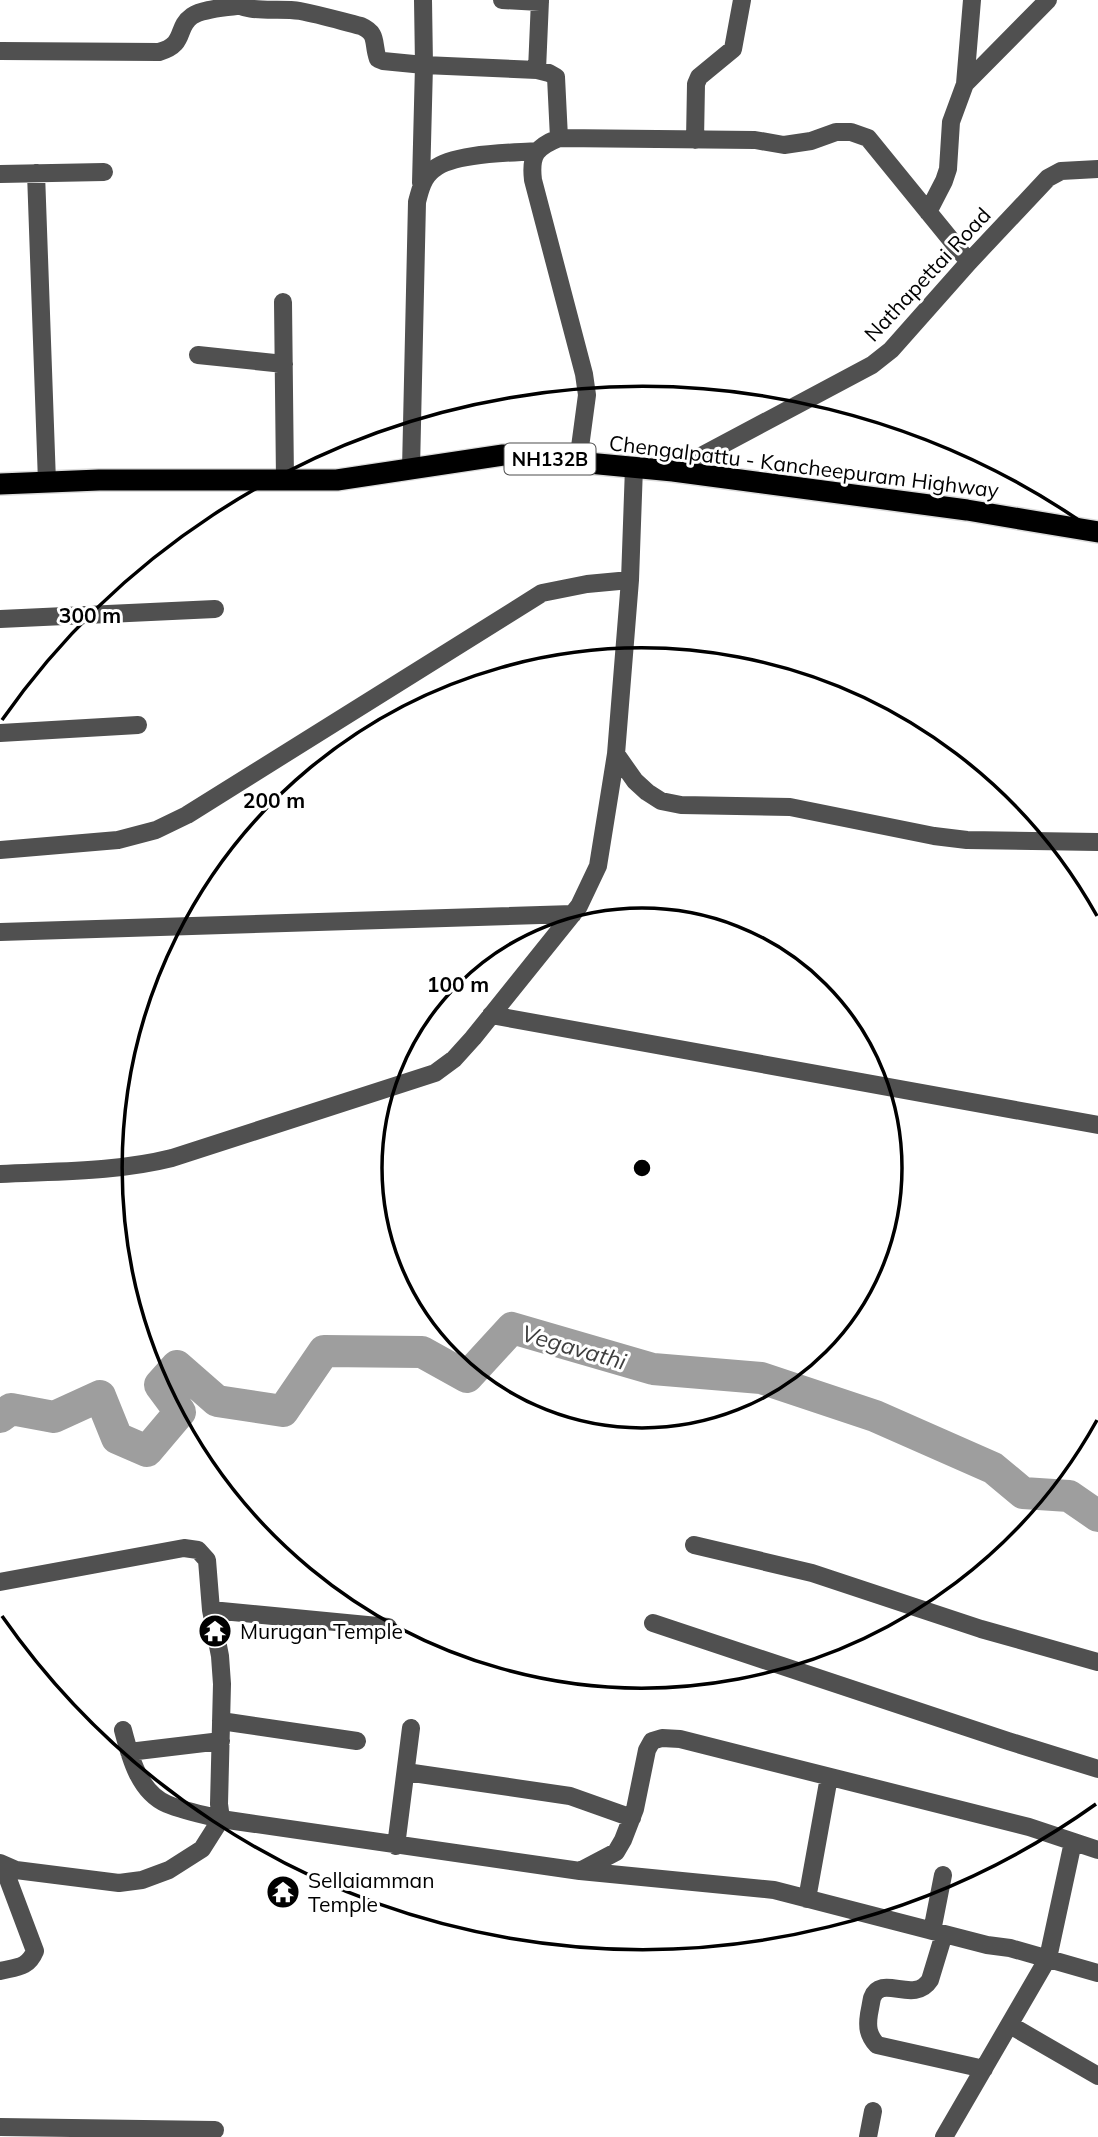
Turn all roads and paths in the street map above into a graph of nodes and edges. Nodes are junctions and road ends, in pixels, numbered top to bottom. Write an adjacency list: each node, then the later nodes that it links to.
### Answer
1 (423, 0): 9 (street)
2 (502, 0): 6 (street)
3 (742, 0): 13 (street)
4 (972, 0): 11 (street)
5 (1048, 0): 11 (street)
6 (540, 1): 10 (street)
7 (233, 3): 8 (street); 9 (street)
8 (0, 51)
9 (424, 65): 10 (street); 19 (street)
10 (537, 70): 12 (street)
11 (965, 84): 20 (street)
12 (559, 138): 13 (street); 14 (street)
13 (695, 140): 20 (street)
14 (537, 151): 19 (street); 25 (street)
15 (1098, 169): 21 (street, Nathapettai Road)
16 (104, 172): 17 (street)
17 (36, 173): 18 (street); 30 (street)
18 (0, 174)
19 (421, 183): 27 (street)
20 (932, 217): 21 (street)
21 (964, 255): 28 (street, Nathapettai Road)
22 (284, 302): 24 (street)
23 (198, 355): 24 (street)
24 (284, 364): 29 (street)
25 (578, 462): 26 (highway, Chengalpattu - Kancheepuram Highway / NH132B); 27 (highway, Chengalpattu - Kancheepuram Highway / NH132B)
26 (634, 467): 28 (highway, Chengalpattu - Kancheepuram Highway / NH132B); 33 (street)
27 (411, 469): 29 (highway, Chengalpattu - Kancheepuram Highway / NH132B)
28 (673, 471): 32 (highway, Chengalpattu - Kancheepuram Highway / NH132B)
29 (285, 480): 30 (highway, Chengalpattu - Kancheepuram Highway / NH132B)
30 (47, 482): 31 (highway, Chengalpattu - Kancheepuram Highway / NH132B)
31 (0, 484)
32 (1098, 532)
33 (630, 580): 38 (street); 40 (street)
34 (215, 609): 35 (street)
35 (0, 620)
36 (138, 726): 37 (street)
37 (0, 733)
38 (616, 754): 39 (street); 41 (street)
39 (1098, 842)
40 (0, 850)
41 (573, 914): 42 (street); 43 (street)
42 (0, 932)
43 (491, 1014): 44 (street); 45 (street)
44 (1098, 1125)
45 (0, 1174)
46 (694, 1545): 51 (street)
47 (0, 1582): 48 (street)
48 (211, 1610): 50 (street); 52 (street)
49 (653, 1623): 58 (street)
50 (388, 1627)
51 (1098, 1662)
52 (221, 1721): 55 (street); 56 (street)
53 (411, 1728): 59 (street)
54 (123, 1730): 57 (street)
55 (221, 1741): 57 (street); 62 (street)
56 (357, 1741)
57 (129, 1752): 62 (street)
58 (1098, 1769)
59 (406, 1772): 61 (street); 64 (street)
60 (829, 1777): 61 (street); 63 (street); 69 (street)
61 (632, 1818): 67 (street)
62 (221, 1819): 64 (street); 66 (street)
63 (1073, 1842): 65 (street); 71 (street)
64 (396, 1846): 67 (street)
65 (1098, 1850)
66 (2, 1865): 72 (street)
67 (580, 1871): 69 (street)
68 (943, 1875): 70 (street)
69 (807, 1899): 70 (street)
70 (938, 1933): 71 (street); 75 (street)
71 (1048, 1958): 73 (street); 74 (street)
72 (0, 1971)
73 (1098, 1973)
74 (1010, 2025): 75 (street); 76 (street)
75 (984, 2069): 81 (street)
76 (1098, 2076)
77 (873, 2111): 80 (street)
78 (0, 2127): 79 (street)
79 (215, 2130)
80 (868, 2137)
81 (944, 2137)

